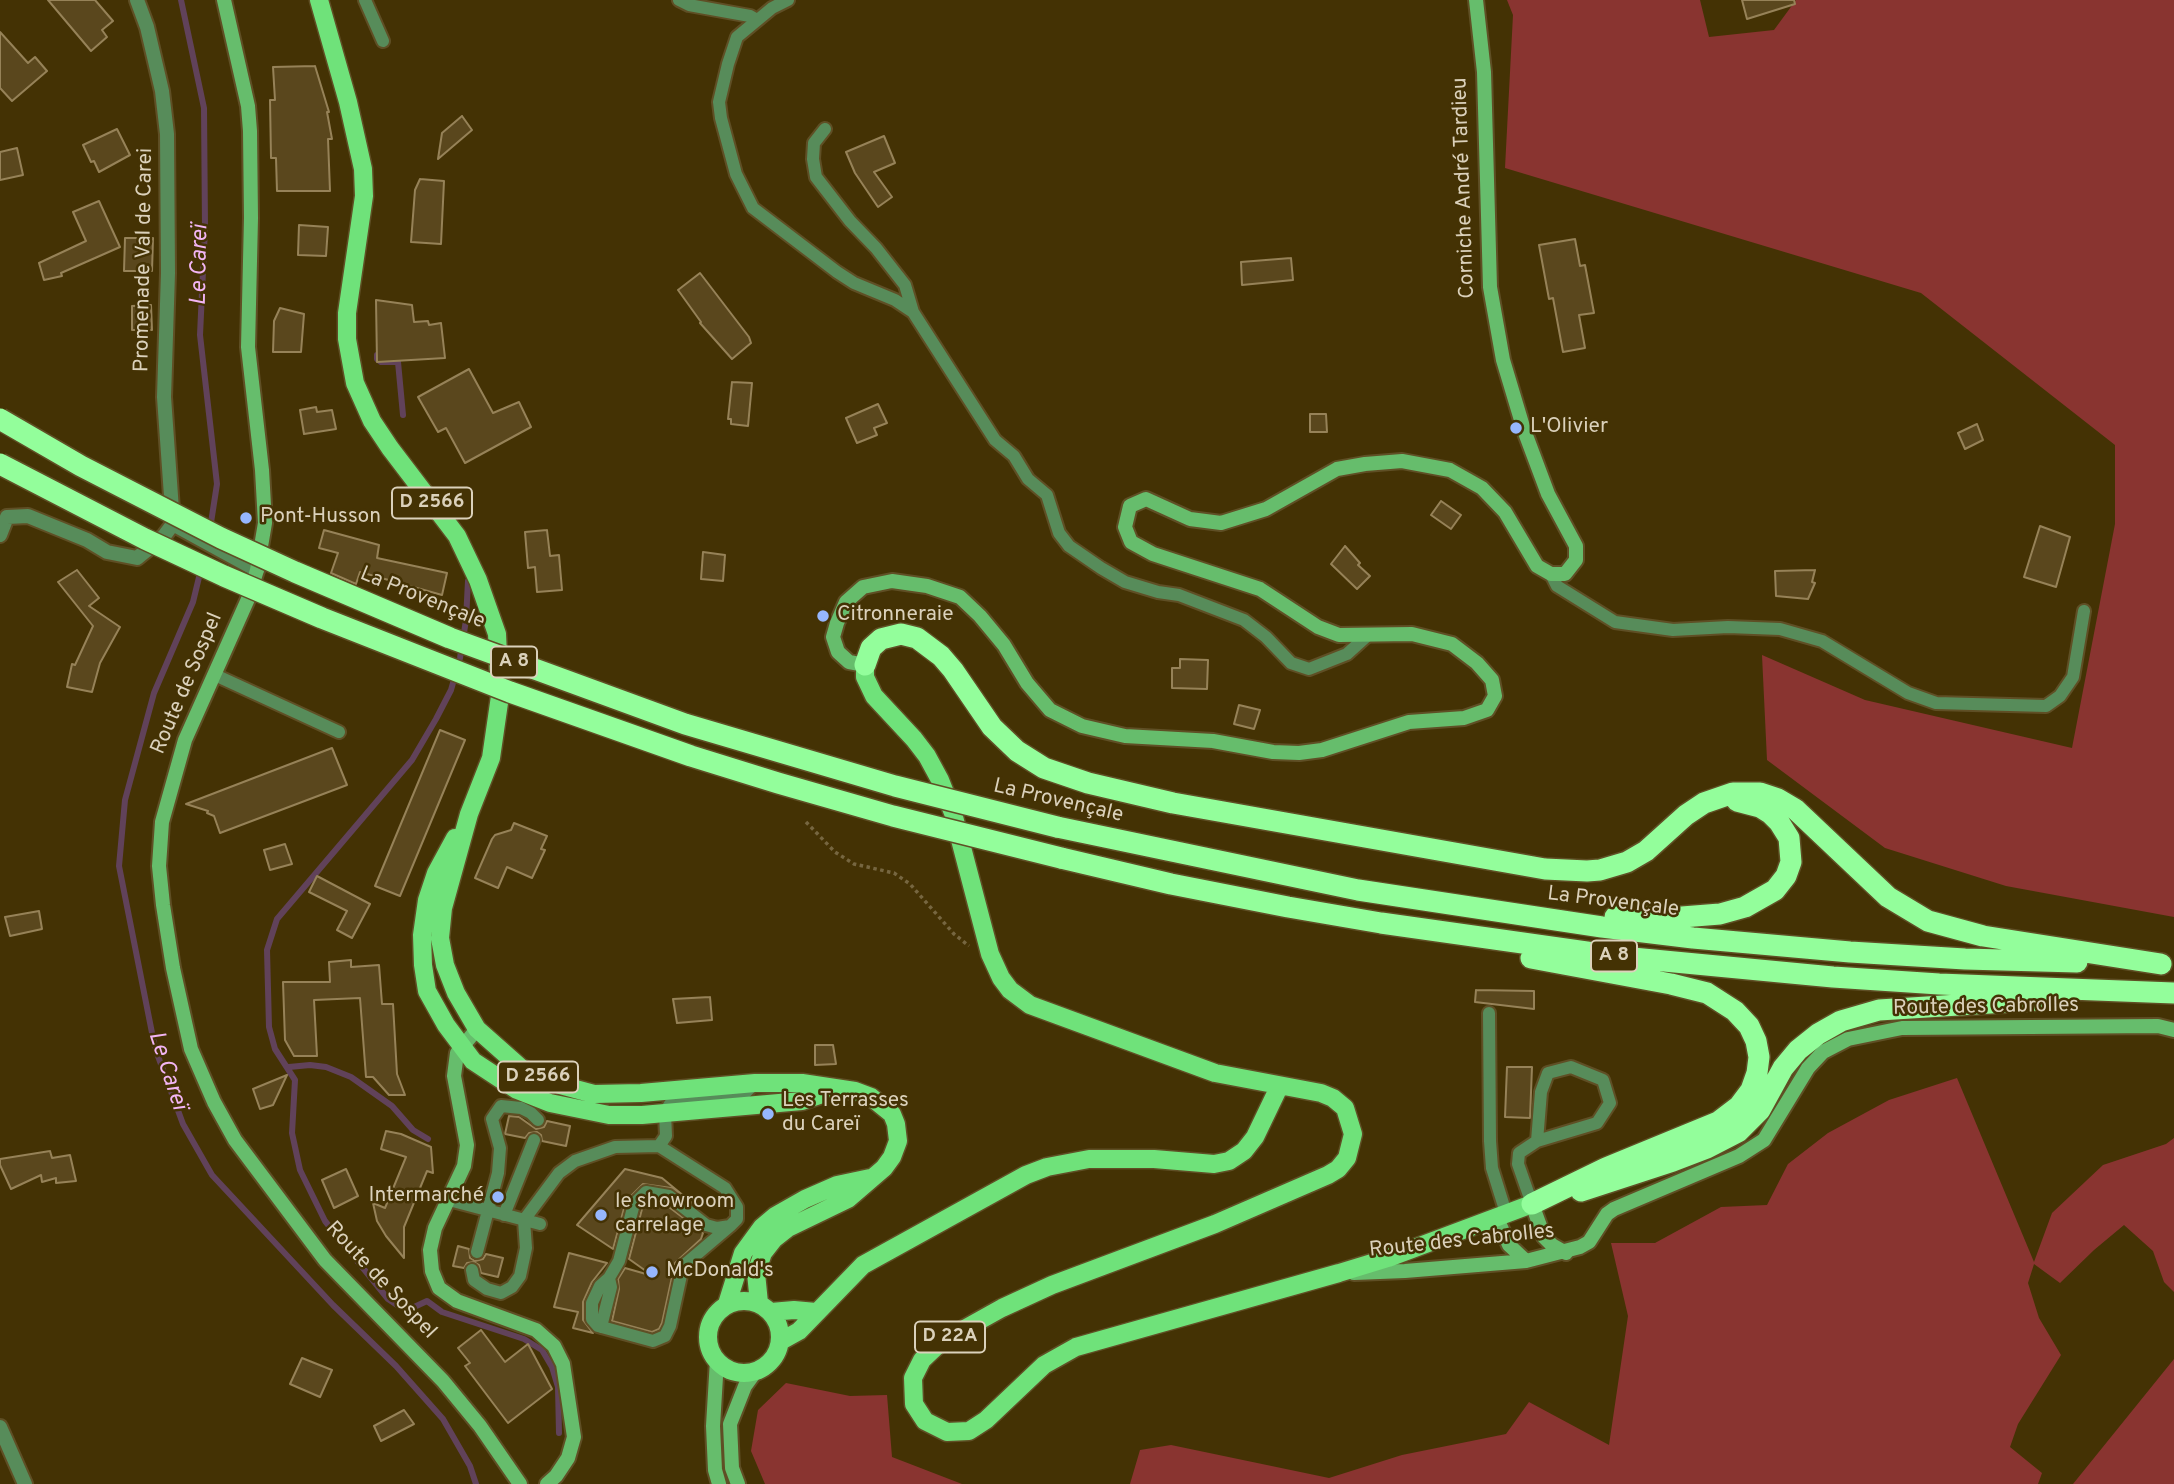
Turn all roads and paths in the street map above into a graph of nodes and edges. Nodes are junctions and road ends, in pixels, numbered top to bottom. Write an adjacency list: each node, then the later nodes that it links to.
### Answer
1 (137, 0): 14 (street, Promenade Val de Carei)
2 (225, 0): 16 (street, Route de Sospel)
3 (319, 0): 24 (main road, D 2566)
4 (365, 0): 9 (lane)
5 (679, 0): 8 (lane)
6 (788, 0): 8 (lane)
7 (1476, 0): 17 (street, Corniche André Tardieu)
8 (757, 20): 11 (lane)
9 (383, 41)
10 (825, 130): 11 (lane)
11 (912, 312): 19 (lane)
12 (0, 419): 26 (highway, La Provençale / A 8, bridge)
13 (0, 464): 27 (highway, A 8, bridge)
14 (173, 524): 15 (street); 16 (street)
15 (0, 535)
16 (257, 570): 21 (street, Route de Sospel)
17 (1551, 574): 18 (lane); 19 (street)
18 (2084, 611)
19 (1368, 635): 20 (street)
20 (865, 665): 23 (highway); 28 (main road)
21 (215, 675): 22 (lane); 66 (street, Route de Sospel)
22 (339, 732)
23 (1714, 799): 26 (highway); 29 (highway)
24 (469, 814): 33 (main road, D 2566); 35 (main road, D 2566)
25 (806, 822): 28 (path)
26 (1536, 918): 29 (highway, La Provençale / A 8)
27 (1381, 923): 30 (highway, A 8); 46 (highway)
28 (990, 954): 37 (main road)
29 (2167, 964)
30 (2141, 993): 31 (highway, A 8); 46 (highway)
31 (2174, 993)
32 (1489, 1013): 49 (lane)
33 (477, 1029): 35 (street); 36 (main road, D 2566)
34 (2174, 1030): 54 (street, Route des Cabrolles / D 22A)
35 (462, 1047): 39 (main road, D 2566); 45 (street)
36 (755, 1083): 38 (main road, D 2566); 39 (lane)
37 (1279, 1087): 57 (main road, D 22A); 60 (main road)
38 (839, 1089): 39 (main road, D 2566); 44 (main road, D 2566)
39 (665, 1112): 43 (lane)
40 (538, 1120): 47 (lane)
41 (534, 1140): 48 (lane)
42 (1537, 1141): 42 (lane); 46 (lane)
43 (659, 1146): 50 (lane); 52 (lane)
44 (871, 1178): 58 (main road); 59 (main road, D 2566)
45 (449, 1200): 47 (lane); 67 (street)
46 (1532, 1204): 49 (main road); 54 (street)
47 (488, 1210): 48 (lane); 53 (lane)
48 (504, 1215): 50 (lane)
49 (1501, 1215): 55 (street); 57 (main road)
50 (524, 1220): 51 (lane); 56 (lane)
51 (540, 1224)
52 (730, 1226): 52 (lane)
53 (477, 1252)
54 (1566, 1252): 55 (street, Route des Cabrolles / D 22A)
55 (1526, 1261): 57 (street, Route des Cabrolles / D 22A)
56 (472, 1270)
57 (1339, 1273)
58 (727, 1304): 59 (main road); 62 (main road)
59 (765, 1307): 60 (main road); 61 (main road)
60 (816, 1312): 61 (main road)
61 (781, 1341): 63 (main road)
62 (716, 1360): 63 (main road); 68 (street)
63 (756, 1371): 69 (street)
64 (0, 1427): 65 (street)
65 (25, 1484)
66 (520, 1484)
67 (547, 1484)
68 (719, 1484)
69 (738, 1484)

